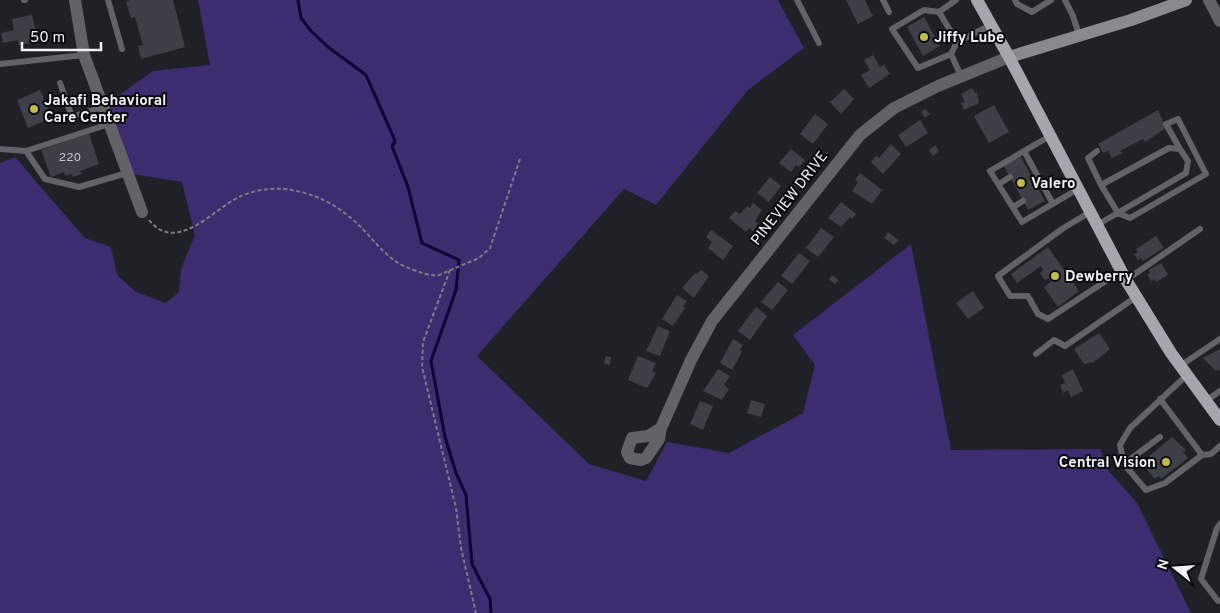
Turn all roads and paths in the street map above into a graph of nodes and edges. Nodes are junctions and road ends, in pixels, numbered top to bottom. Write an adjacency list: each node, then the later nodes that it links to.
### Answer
1 (75, 0): 21 (street)
2 (108, 0): 19 (lane)
3 (797, 0): 18 (lane)
4 (883, 0): 12 (lane)
5 (956, 0): 13 (lane)
6 (976, 0): 15 (main road)
7 (1015, 0): 8 (lane)
8 (1051, 0)
9 (1065, 0): 16 (lane)
10 (1186, 0): 16 (street)
11 (1209, 0): 14 (street)
12 (889, 12)
13 (939, 12): 17 (lane); 20 (lane)
14 (1220, 21)
15 (991, 24): 17 (lane); 22 (main road)
16 (1079, 35): 22 (street)
17 (957, 42): 20 (lane)
18 (819, 43)
19 (122, 49)
20 (951, 54): 24 (lane)
21 (84, 55): 23 (lane); 26 (street)
22 (1009, 57): 24 (street, PINEVIEW DRIVE); 28 (main road)
23 (0, 64)
24 (961, 76): 58 (street, PINEVIEW DRIVE)
25 (60, 83): 26 (lane)
26 (102, 106): 27 (street)
27 (109, 124): 31 (lane); 35 (street)
28 (1050, 136): 32 (lane); 39 (main road)
29 (0, 149): 31 (lane)
30 (1180, 149): 38 (lane); 45 (lane); 45 (lane)
31 (26, 151): 35 (lane)
32 (1024, 151): 37 (lane); 41 (lane)
33 (1098, 151): 38 (lane)
34 (520, 159): 48 (path)
35 (127, 173): 43 (street)
36 (1010, 177): 37 (lane)
37 (998, 184): 42 (lane)
38 (1101, 185): 45 (lane)
39 (1078, 189): 41 (lane); 44 (main road)
40 (1023, 201): 42 (lane)
41 (1053, 204): 42 (lane)
42 (1013, 207)
43 (142, 212): 48 (path)
44 (1090, 212): 46 (main road); 49 (lane)
45 (1118, 213): 46 (lane)
46 (1097, 225): 49 (main road)
47 (1200, 229): 49 (lane)
48 (450, 270): 65 (path)
49 (1123, 276): 50 (main road)
50 (1136, 297): 52 (lane); 53 (main road)
51 (1220, 339): 53 (lane)
52 (1036, 354)
53 (1184, 371): 55 (lane); 56 (main road)
54 (1220, 391): 56 (lane)
55 (1160, 399): 61 (lane); 62 (lane)
56 (1206, 401): 57 (main road)
57 (1220, 420)
58 (662, 428)
59 (1160, 437): 62 (lane)
60 (1220, 446): 61 (lane)
61 (1202, 455): 62 (lane)
62 (1124, 464)
63 (1220, 524): 64 (lane)
64 (1219, 602)
65 (476, 613)

